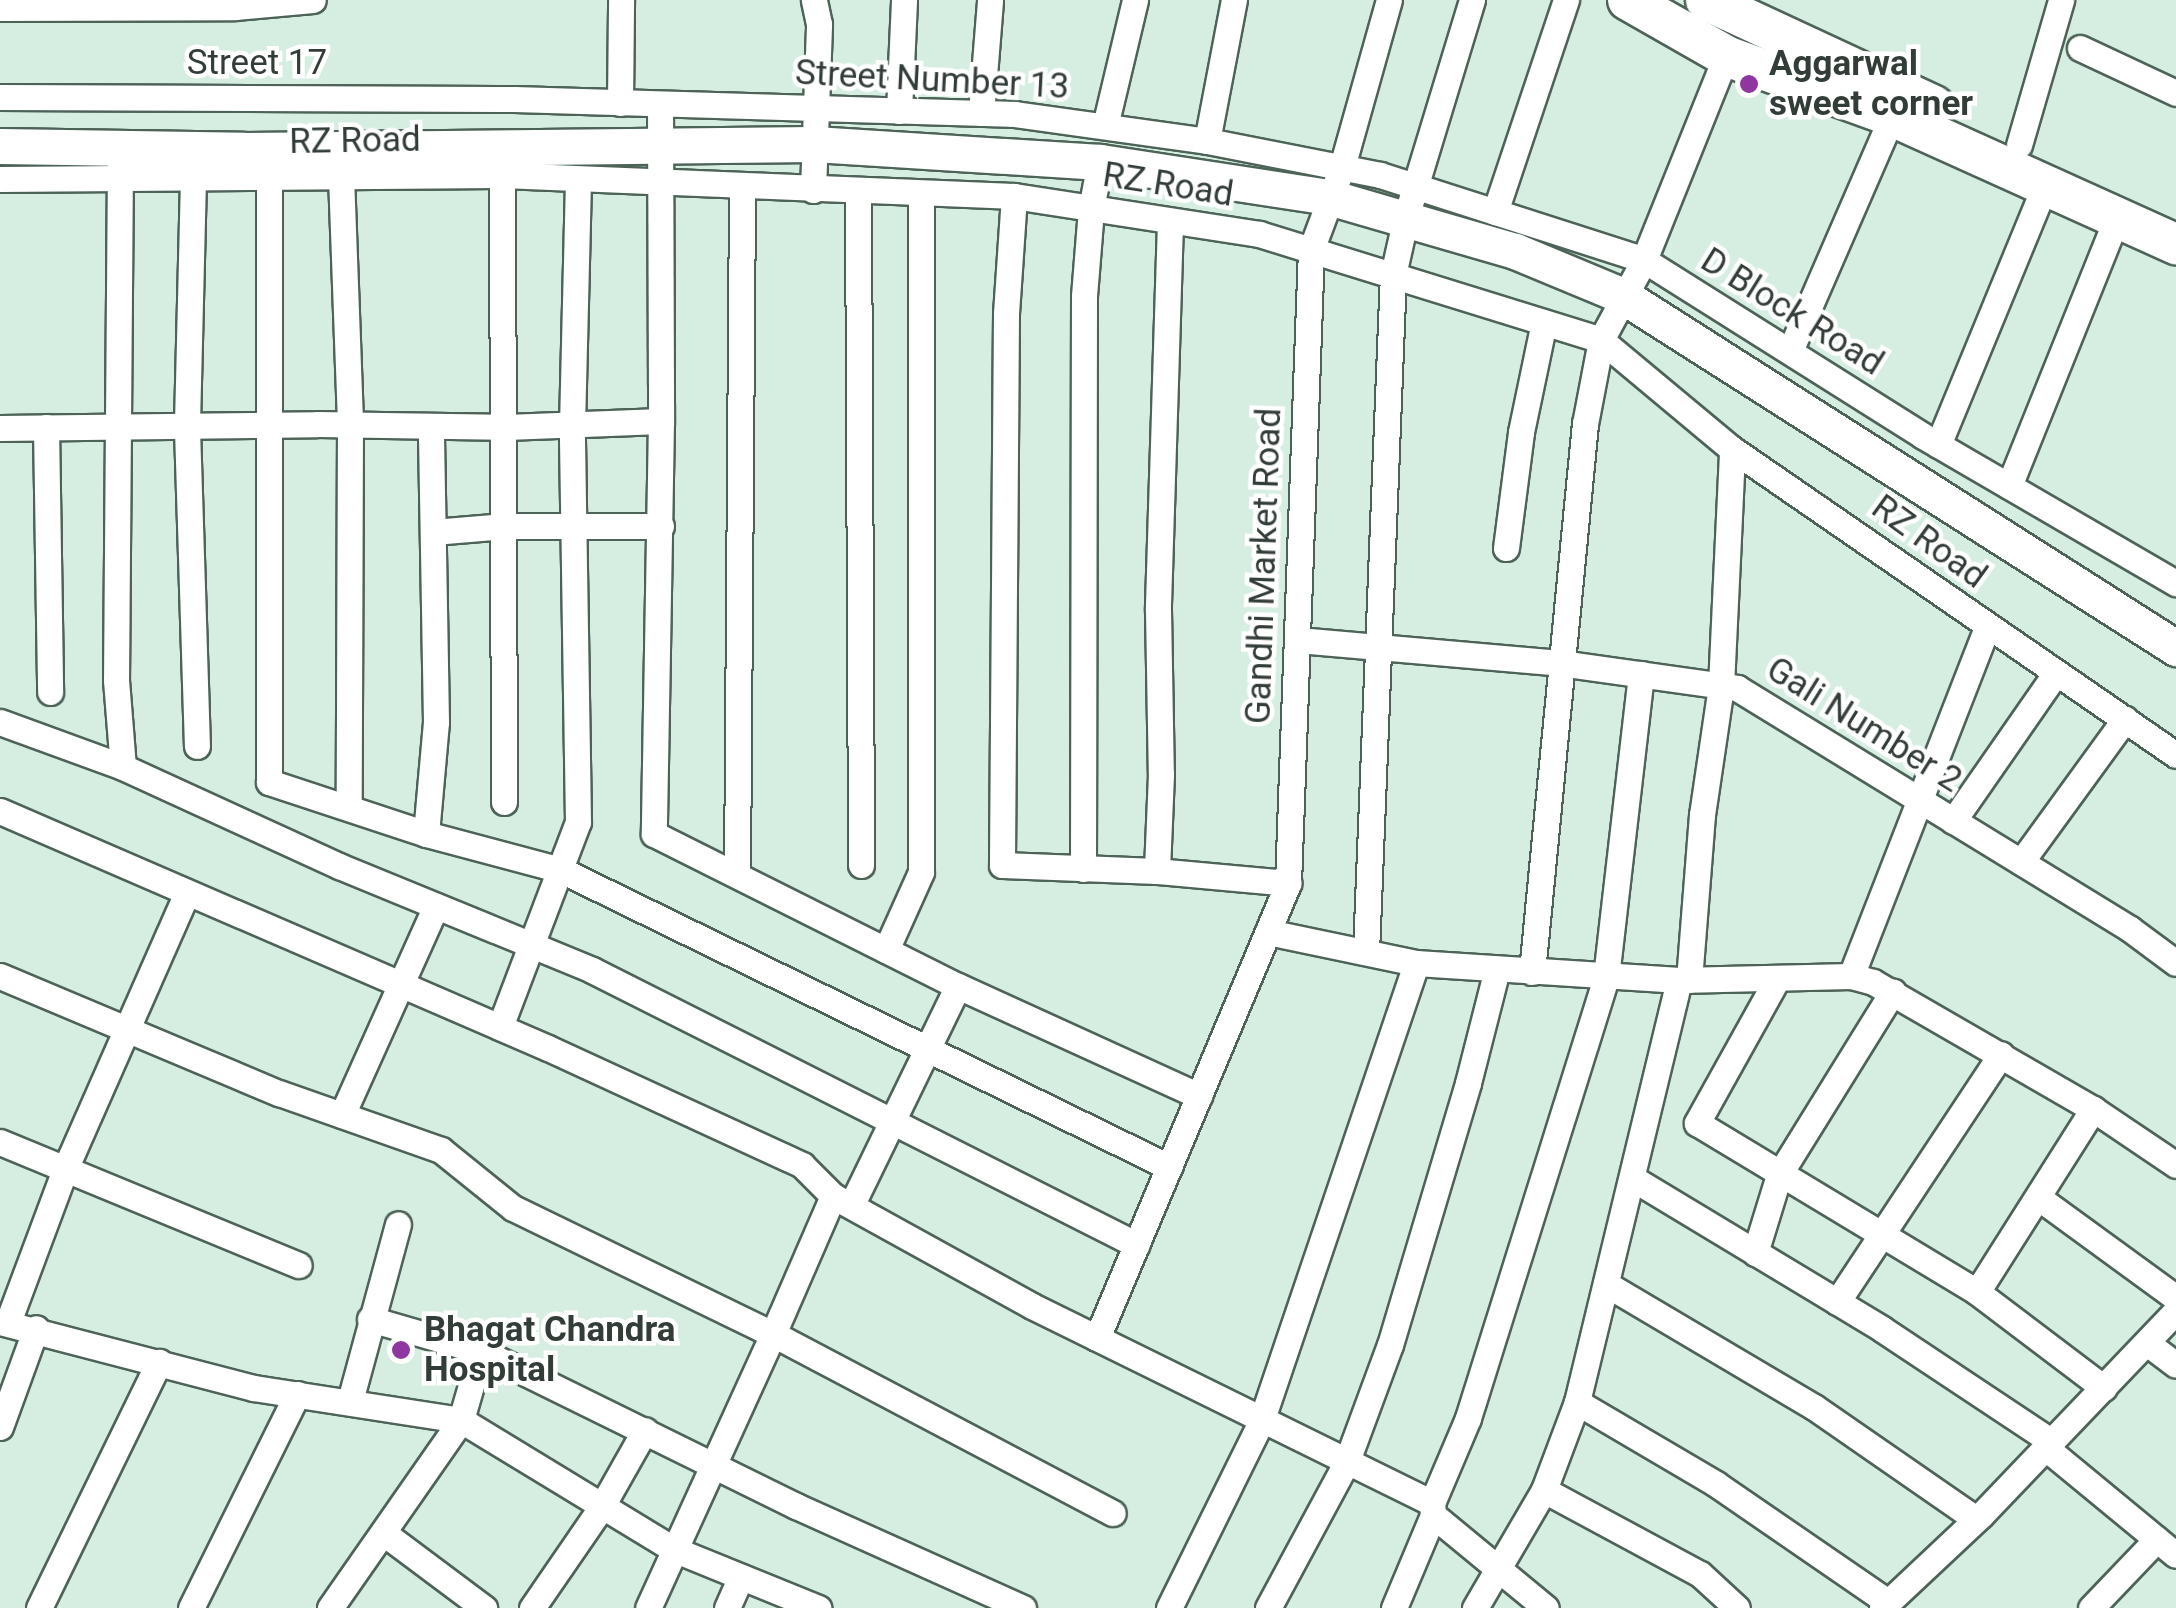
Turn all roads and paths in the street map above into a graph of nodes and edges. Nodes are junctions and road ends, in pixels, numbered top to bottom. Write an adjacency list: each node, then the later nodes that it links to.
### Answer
1 (314, 0): 14 (street)
2 (621, 0): 20 (street)
3 (814, 0): 22 (street)
4 (904, 0): 23 (street)
5 (990, 0): 24 (street)
6 (1135, 0): 26 (street)
7 (1234, 0): 27 (street)
8 (1388, 0): 41 (street, Gandhi Market Road)
9 (1472, 0): 48 (street)
10 (1566, 0): 50 (street)
11 (1628, 0): 16 (main road)
12 (2061, 0): 29 (street)
13 (1745, 6): 16 (street); 29 (main road)
14 (0, 8)
15 (2080, 48): 17 (street)
16 (1726, 56): 25 (main road); 56 (street)
17 (2176, 92)
18 (0, 97): 19 (street, Street 17)
19 (514, 99): 20 (street, Street Number 13)
20 (620, 103): 21 (street, Street Number 13)
21 (660, 104): 22 (street, Street Number 13); 31 (street)
22 (817, 108): 23 (street, Street Number 13); 28 (street)
23 (899, 110): 24 (street, Street Number 13)
24 (981, 113): 26 (street, Street Number 13)
25 (1892, 116): 43 (main road); 61 (street)
26 (1105, 126): 27 (street, Street Number 13)
27 (1207, 141): 41 (street, Street Number 13)
28 (814, 144): 31 (street); 32 (street); 44 (street)
29 (2019, 145): 51 (main road)
30 (0, 146): 33 (street)
31 (658, 147): 33 (street); 40 (street)
32 (1100, 162): 41 (street); 49 (street)
33 (120, 163): 37 (street, RZ Road); 39 (street, RZ Road); 65 (street)
34 (502, 175): 35 (street, RZ Road); 38 (street, RZ Road); 69 (street)
35 (341, 176): 36 (street, RZ Road); 64 (street)
36 (269, 177): 37 (street, RZ Road); 63 (street)
37 (193, 178): 71 (street)
38 (578, 178): 40 (street, RZ Road); 67 (street)
39 (0, 179)
40 (658, 182): 42 (street, RZ Road); 62 (street)
41 (1336, 182): 48 (street); 55 (street, Gandhi Market Road)
42 (742, 186): 44 (street, RZ Road); 106 (street)
43 (2045, 186): 52 (main road); 72 (street)
44 (813, 190): 45 (street, RZ Road)
45 (858, 192): 46 (street, RZ Road); 102 (street)
46 (921, 195): 47 (street, RZ Road); 112 (street)
47 (1014, 196): 49 (street, RZ Road); 104 (street)
48 (1412, 201): 50 (street, D Block Road); 57 (street); 58 (street)
49 (1091, 209): 53 (street, RZ Road); 104 (street)
50 (1495, 212): 56 (street, D Block Road)
51 (2176, 214)
52 (2117, 218): 54 (main road); 74 (street)
53 (1170, 222): 55 (street, RZ Road); 105 (street)
54 (2176, 244)
55 (1311, 250): 57 (street, RZ Road); 82 (street, Gandhi Market Road)
56 (1644, 260): 58 (street); 61 (street, D Block Road)
57 (1392, 275): 59 (street, RZ Road); 83 (street)
58 (1623, 296): 60 (street); 84 (street)
59 (1544, 322): 60 (street, RZ Road); 79 (street)
60 (1602, 340): 73 (street, RZ Road); 85 (street)
61 (1790, 351): 72 (street, D Block Road)
62 (661, 421): 67 (street); 77 (street)
63 (269, 424): 64 (street); 71 (street); 97 (street)
64 (350, 424): 66 (street); 97 (street)
65 (116, 426): 68 (street); 71 (street); 94 (street)
66 (431, 426): 69 (street); 78 (street)
67 (572, 426): 69 (street); 75 (street)
68 (46, 427): 70 (street); 89 (street)
69 (506, 427): 76 (street)
70 (0, 428)
71 (187, 428): 92 (street)
72 (1938, 445): 74 (street, D Block Road)
73 (1732, 449): 81 (street, RZ Road); 88 (street)
74 (2008, 486): 80 (street, D Block Road)
75 (574, 525): 76 (street); 77 (street); 103 (street)
76 (505, 526): 78 (street); 96 (street)
77 (661, 526): 106 (street)
78 (433, 532): 100 (street)
79 (1506, 548)
80 (2176, 583)
81 (1986, 627): 86 (street, RZ Road); 95 (street)
82 (1298, 640): 83 (street, Gali Number 2); 107 (street, Gandhi Market Road)
83 (1380, 645): 85 (street, Gali Number 2); 113 (street)
84 (2176, 648)
85 (1560, 663): 87 (street, Gali Number 2); 117 (street)
86 (2056, 673): 90 (street, RZ Road); 99 (street)
87 (1640, 674): 88 (street, Gali Number 2); 120 (street)
88 (1721, 686): 95 (street, Gali Number 2); 122 (street)
89 (50, 692)
90 (2126, 719): 93 (street, RZ Road); 101 (street)
91 (0, 722): 94 (street)
92 (198, 746)
93 (2176, 755)
94 (123, 766): 109 (street)
95 (1920, 801): 99 (street, Gali Number 2); 119 (street)
96 (504, 802)
97 (349, 806): 100 (street)
98 (0, 810): 108 (street)
99 (1953, 821): 101 (street, Gali Number 2)
100 (426, 834): 103 (street)
101 (2020, 862): 114 (street, Gali Number 2)
102 (861, 865)
103 (562, 870): 111 (street); 128 (street)
104 (1083, 870): 105 (street)
105 (1156, 871): 107 (street)
106 (737, 876): 112 (street)
107 (1288, 883): 110 (street, Gandhi Market Road)
108 (186, 893): 123 (street); 127 (street)
109 (436, 906): 111 (street); 123 (street)
110 (1268, 932): 113 (street); 130 (street, Gandhi Market Road)
111 (531, 945): 126 (street); 133 (street)
112 (886, 950): 124 (street)
113 (1366, 952): 115 (street)
114 (2176, 962)
115 (1416, 964): 116 (street); 167 (street)
116 (1497, 969): 117 (street); 171 (street)
117 (1532, 972): 120 (street)
118 (0, 976): 127 (street)
119 (1850, 976): 121 (street); 125 (street)
120 (1606, 977): 122 (street); 175 (street)
121 (1777, 979): 122 (street); 138 (street)
122 (1684, 980): 139 (street)
123 (400, 985): 126 (street); 132 (street)
124 (958, 986): 128 (street); 130 (street)
125 (1894, 991): 129 (street); 138 (street)
126 (500, 1027): 141 (street)
127 (127, 1029): 132 (street); 137 (street)
128 (925, 1048): 133 (street); 136 (street)
129 (2000, 1054): 131 (street); 143 (street)
130 (1199, 1096): 136 (street, Gandhi Market Road)
131 (2093, 1109): 135 (street); 140 (street)
132 (342, 1115): 156 (street)
133 (893, 1122): 141 (street); 144 (street)
134 (0, 1142): 137 (street)
135 (2176, 1165)
136 (1169, 1167): 144 (street, Gandhi Market Road)
137 (66, 1168): 146 (street); 148 (street)
138 (1779, 1174): 143 (street); 145 (street)
139 (1632, 1178): 145 (street); 147 (street)
140 (2039, 1198): 149 (street); 150 (street)
141 (842, 1200): 156 (street); 157 (street)
142 (398, 1224): 153 (street)
143 (1882, 1236): 149 (street); 151 (street)
144 (1137, 1245): 157 (street, Gandhi Market Road)
145 (1755, 1252): 151 (street)
146 (299, 1265)
147 (1606, 1284): 165 (street); 177 (street)
148 (9, 1292): 154 (street)
149 (1977, 1292): 162 (street)
150 (2176, 1298)
151 (1837, 1302): 170 (street)
152 (2176, 1312): 158 (street)
153 (370, 1319): 159 (street); 164 (street)
154 (4, 1322): 155 (street)
155 (36, 1328): 160 (street); 168 (street)
156 (773, 1334): 172 (street); 176 (street)
157 (1097, 1338): 167 (street)
158 (2146, 1343): 161 (street); 162 (street)
159 (481, 1351): 166 (street); 169 (street)
160 (159, 1362): 163 (street); 184 (street)
161 (2176, 1365)
162 (2104, 1388): 170 (street)
163 (297, 1394): 164 (street); 185 (street)
164 (350, 1402): 166 (street)
165 (1577, 1402): 173 (street); 183 (street)
166 (461, 1420): 174 (street); 178 (street)
167 (1262, 1422): 171 (street); 193 (street)
168 (0, 1427)
169 (644, 1430): 172 (street); 174 (street)
170 (2049, 1445): 177 (street); 179 (street)
171 (1347, 1461): 175 (street); 194 (street)
172 (713, 1464): 180 (street); 192 (street)
173 (1544, 1490): 181 (street); 198 (street)
174 (602, 1506): 180 (street); 188 (street)
175 (1432, 1510): 181 (street); 195 (street)
176 (1114, 1513)
177 (1976, 1519): 183 (street)
178 (384, 1534): 186 (street); 187 (street)
179 (2166, 1548): 199 (street)
180 (673, 1550): 182 (street); 189 (street)
181 (1496, 1567): 196 (street); 197 (street)
182 (741, 1577): 190 (street); 191 (street)
183 (1885, 1605)
184 (39, 1608)
185 (190, 1608)
186 (330, 1608)
187 (484, 1608)
188 (532, 1608)
189 (648, 1608)
190 (727, 1608)
191 (818, 1608)
192 (1024, 1608)
193 (1168, 1608)
194 (1268, 1608)
195 (1394, 1608)
196 (1475, 1608)
197 (1546, 1608)
198 (1737, 1608)
199 (2091, 1608)

